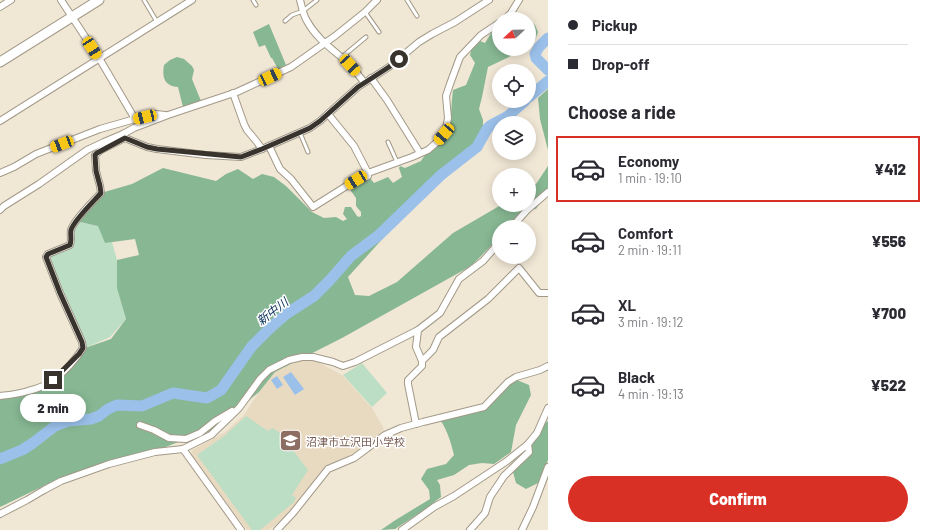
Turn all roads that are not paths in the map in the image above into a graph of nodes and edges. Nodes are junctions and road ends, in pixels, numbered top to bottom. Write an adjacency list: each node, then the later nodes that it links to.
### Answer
1 (11, 0): 15 (street)
2 (61, 0): 20 (street)
3 (99, 0): 20 (street)
4 (144, 0): 22 (lane)
5 (192, 0): 22 (street)
6 (253, 0): 14 (lane)
7 (300, 0): 16 (street)
8 (317, 0): 16 (lane)
9 (377, 0): 17 (street)
10 (407, 0): 19 (lane)
11 (489, 0): 13 (street)
12 (519, 0): 18 (street)
13 (482, 2): 30 (street)
14 (256, 5)
15 (0, 7)
16 (303, 11): 21 (lane); 26 (street)
17 (365, 12): 24 (lane); 26 (street)
18 (512, 12)
19 (417, 16)
20 (72, 17): 28 (street); 29 (street)
21 (285, 21)
22 (157, 22): 28 (street)
23 (492, 28): 43 (street)
24 (379, 32)
25 (366, 37): 27 (lane)
26 (324, 43): 27 (street); 32 (street)
27 (342, 57): 31 (street)
28 (99, 58): 35 (street); 36 (street)
29 (0, 62)
30 (371, 78): 31 (street); 43 (street)
31 (364, 82): 33 (street)
32 (233, 93): 34 (street); 41 (street)
33 (328, 114): 37 (street); 46 (street)
34 (168, 116): 35 (street); 38 (street)
35 (135, 119): 45 (street)
36 (0, 121)
37 (300, 133): 40 (street); 42 (lane)
38 (124, 136): 41 (street); 48 (street); 55 (street)
39 (388, 142): 44 (lane)
40 (269, 146): 41 (street); 46 (street)
41 (262, 149)
42 (308, 152)
43 (420, 153): 44 (street)
44 (397, 162): 46 (street)
45 (0, 172)
46 (368, 173)
47 (548, 192): 49 (street)
48 (0, 210)
49 (518, 220)
50 (492, 251): 52 (street)
51 (548, 293): 53 (street)
52 (418, 330): 53 (street); 56 (street)
53 (422, 361): 58 (street)
54 (548, 366): 58 (street)
55 (0, 396)
56 (239, 408): 59 (street); 61 (street)
57 (548, 408): 60 (street)
58 (416, 424): 65 (street)
59 (140, 425)
60 (528, 444): 66 (street); 67 (street)
61 (183, 449): 63 (street); 64 (street)
62 (548, 467): 68 (street)
63 (0, 514)
64 (241, 530)
65 (277, 530)
66 (402, 530)
67 (470, 530)
68 (522, 530)

